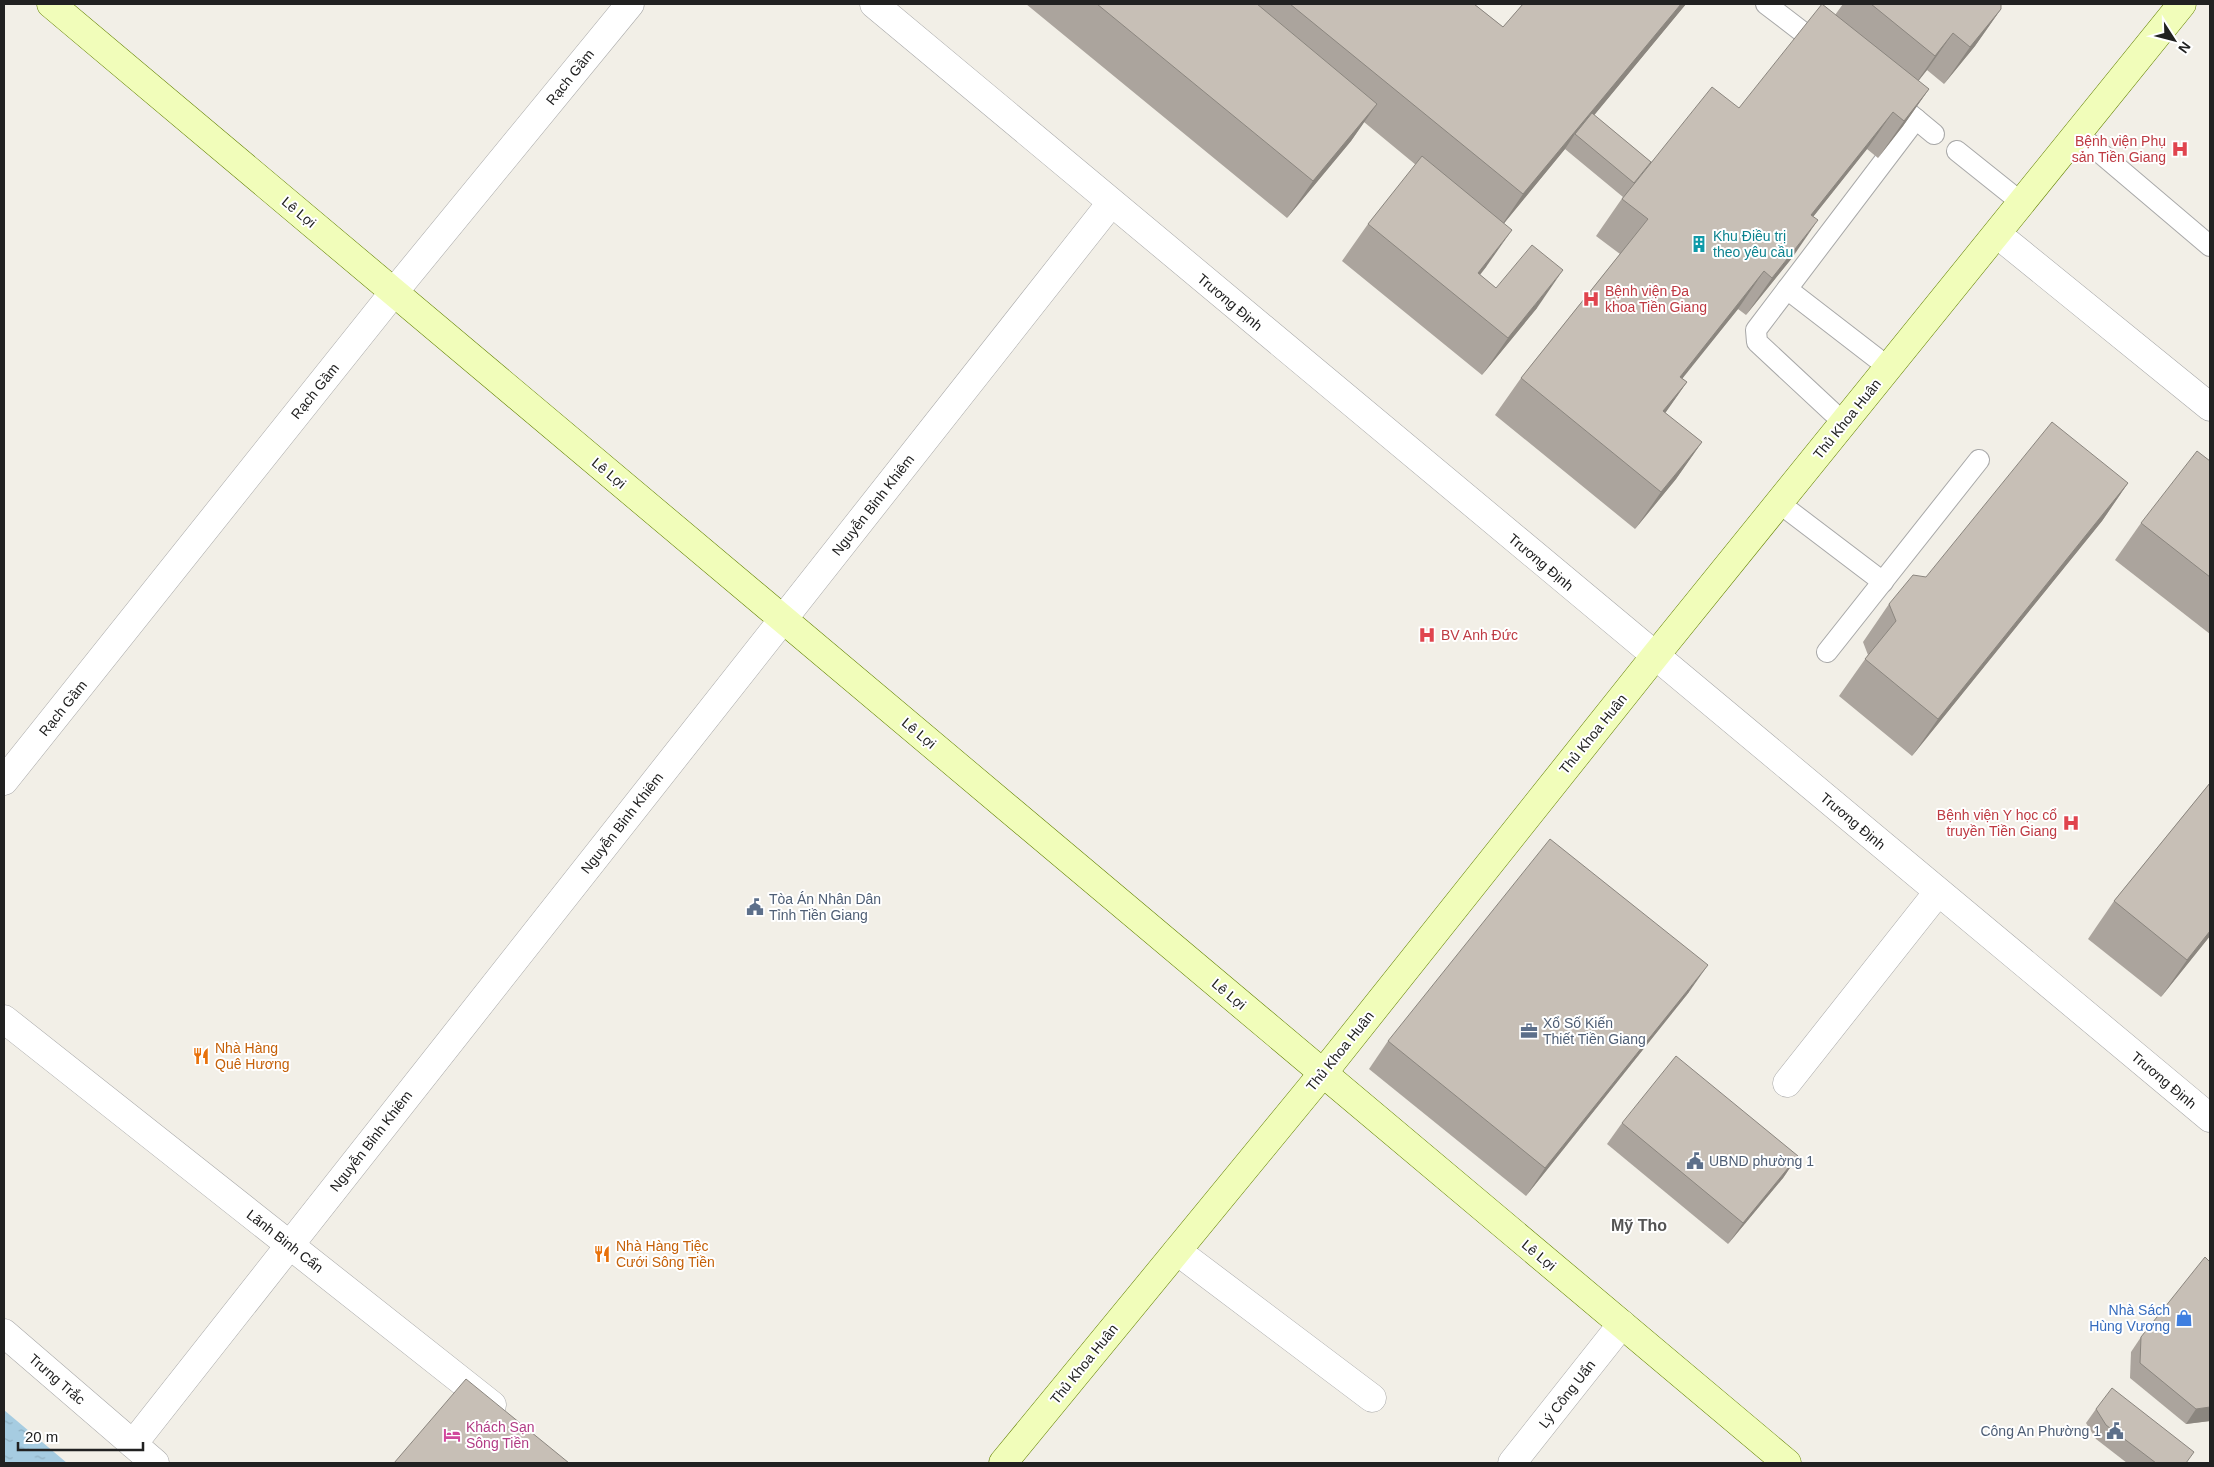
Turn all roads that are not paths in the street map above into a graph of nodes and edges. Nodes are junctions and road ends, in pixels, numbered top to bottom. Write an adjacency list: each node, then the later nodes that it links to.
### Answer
1 (51, 4): 17 (main road, Lê Lợi)
2 (630, 4): 17 (street, Rạch Gầm)
3 (874, 4): 12 (street, Trương Định)
4 (1766, 4): 6 (lane)
5 (2182, 4): 10 (main road, Thủ Khoa Huân)
6 (1837, 58)
7 (1892, 101): 8 (lane)
8 (1916, 119): 9 (lane); 16 (lane)
9 (1934, 134)
10 (2078, 134): 13 (main road, Thủ Khoa Huân); 15 (lane)
11 (1957, 151): 13 (lane)
12 (1111, 202): 24 (street, Nguyễn Bỉnh Khiêm); 26 (street, Trương Định)
13 (2022, 203): 14 (main road, Thủ Khoa Huân)
14 (1997, 234): 18 (main road, Thủ Khoa Huân); 19 (street)
15 (2210, 246)
16 (1787, 289): 18 (lane); 20 (lane)
17 (394, 292): 24 (main road, Lê Lợi); 27 (street, Rạch Gầm)
18 (1888, 367): 20 (main road, Thủ Khoa Huân)
19 (2210, 407)
20 (1844, 423): 22 (main road, Thủ Khoa Huân)
21 (1979, 460): 23 (lane)
22 (1779, 503): 23 (lane); 26 (main road, Thủ Khoa Huân)
23 (1883, 582): 25 (lane)
24 (783, 619): 30 (main road, Lê Lợi); 33 (street, Nguyễn Bỉnh Khiêm)
25 (1827, 652)
26 (1655, 656): 28 (street, Trương Định); 30 (main road, Thủ Khoa Huân)
27 (4, 781)
28 (1938, 892): 31 (street); 32 (street, Trương Định)
29 (4, 1019): 33 (street, Lãnh Binh Cẩn)
30 (1323, 1073): 34 (main road, Thủ Khoa Huân); 35 (main road, Lê Lợi)
31 (1787, 1083)
32 (2210, 1118)
33 (289, 1245): 38 (street, Lãnh Binh Cẩn); 39 (street, Nguyễn Bỉnh Khiêm)
34 (1177, 1251): 37 (street); 41 (main road, Thủ Khoa Huân)
35 (1622, 1324): 42 (street, Lý Công Uẩn); 43 (main road, Lê Lợi)
36 (4, 1333): 39 (street, Trưng Trắc)
37 (1372, 1398)
38 (512, 1421)
39 (133, 1444): 40 (street, Trưng Trắc)
40 (155, 1463)
41 (1002, 1463)
42 (1512, 1463)
43 (1787, 1463)

